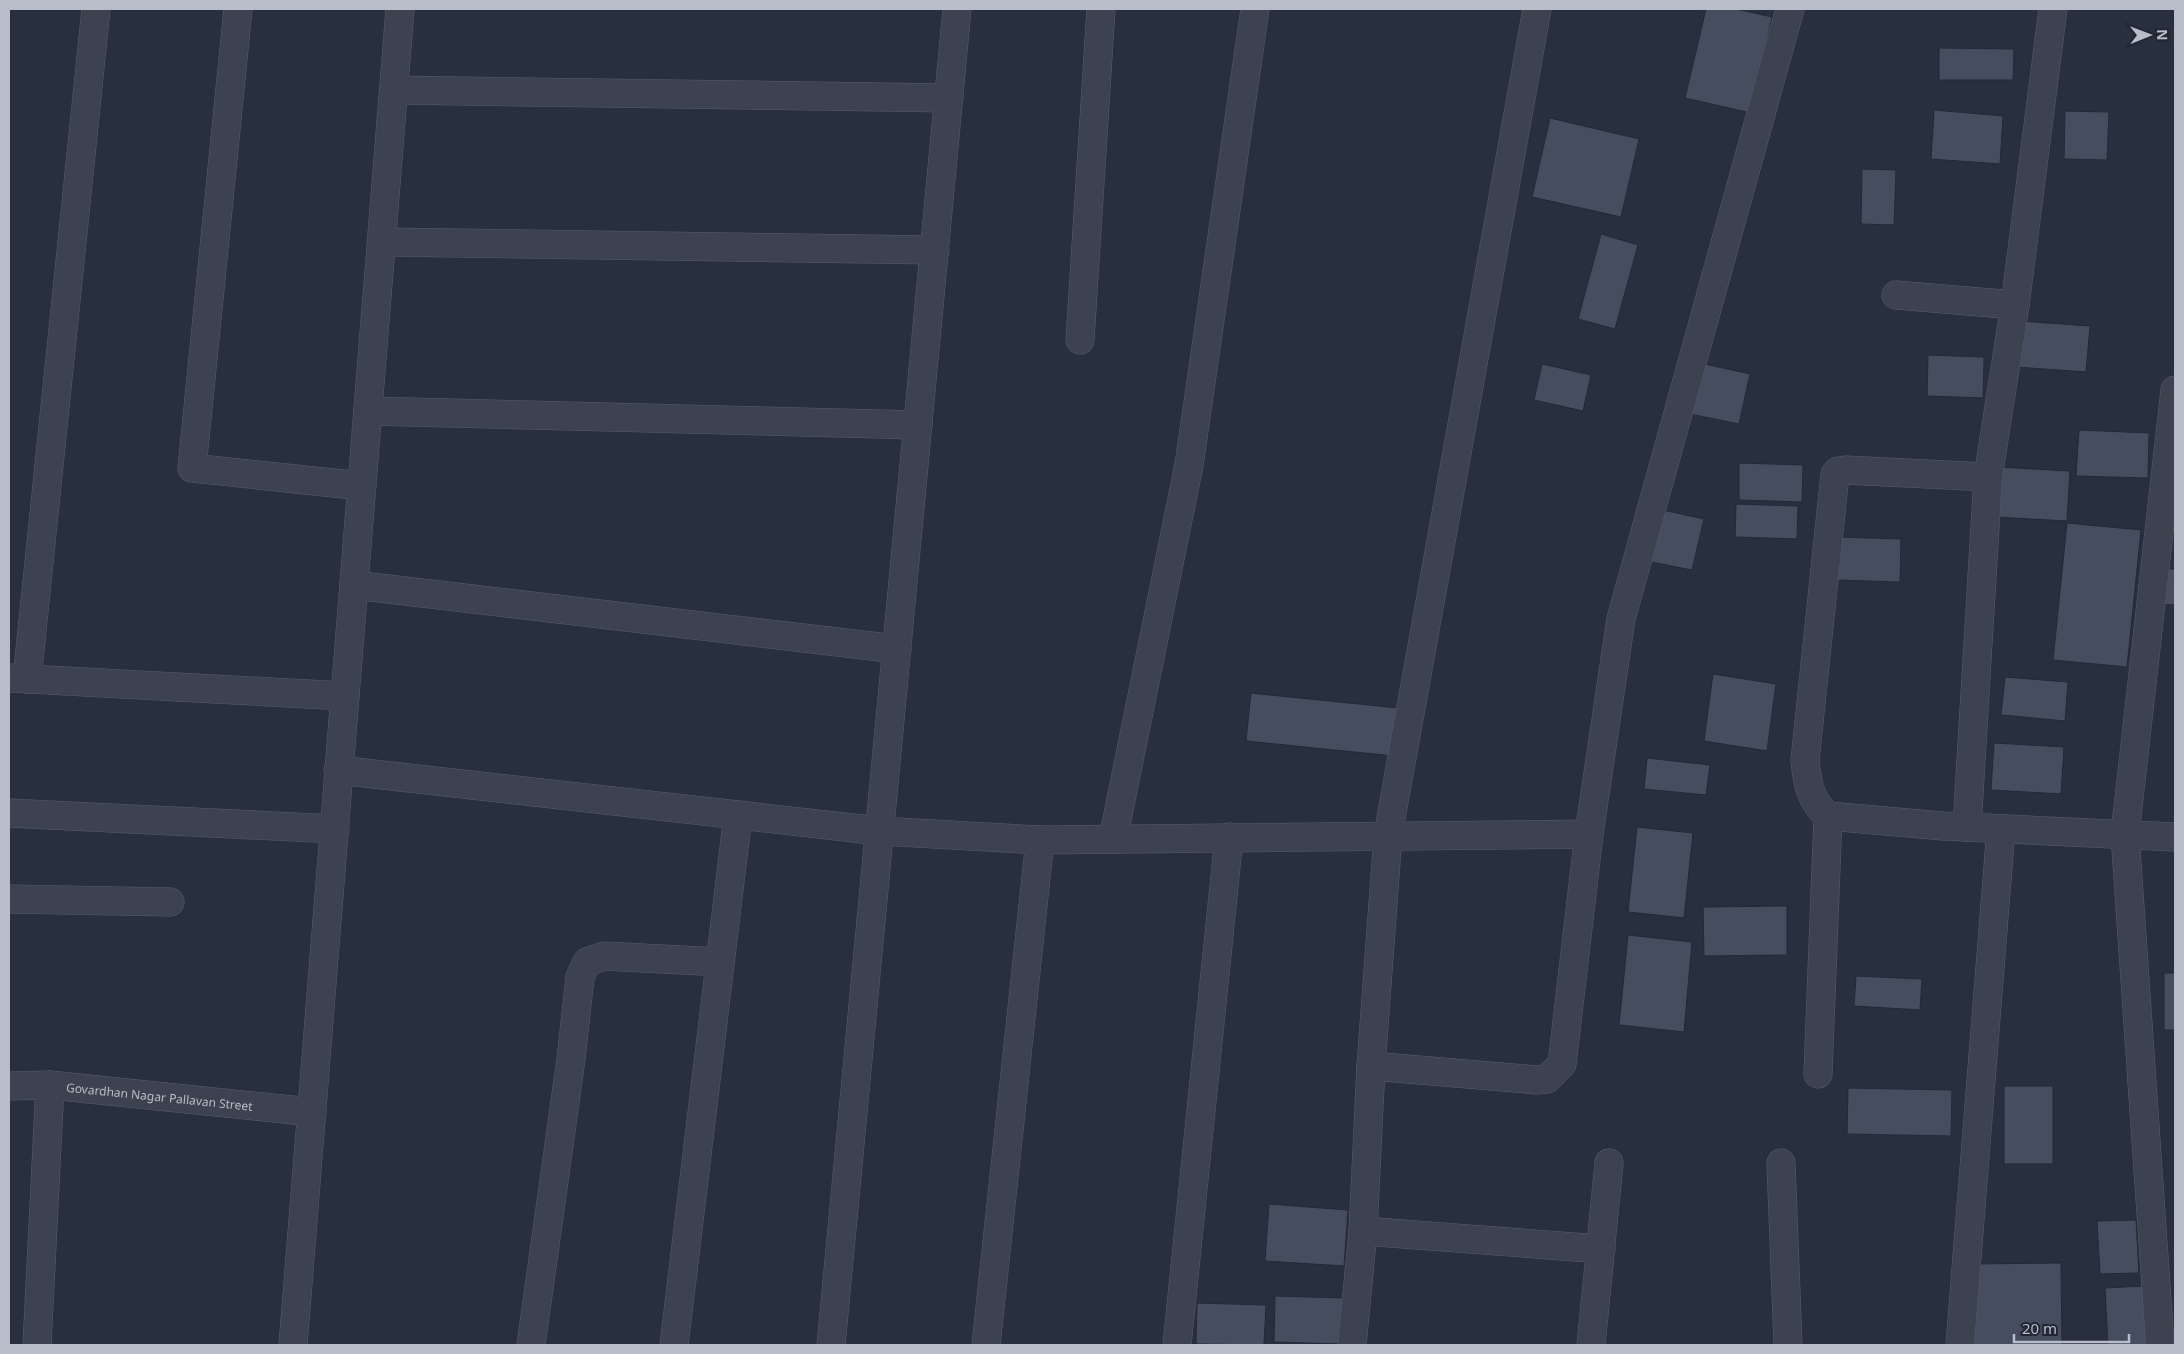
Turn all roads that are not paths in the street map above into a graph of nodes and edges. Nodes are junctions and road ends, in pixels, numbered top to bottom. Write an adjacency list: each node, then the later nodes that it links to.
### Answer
1 (96, 9): 24 (street)
2 (238, 9): 21 (street)
3 (400, 9): 10 (street)
4 (957, 9): 11 (street)
5 (1101, 9): 16 (street)
6 (1255, 9): 39 (street)
7 (1537, 9): 36 (street)
8 (1790, 9): 34 (street)
9 (2053, 9): 15 (street)
10 (394, 90): 11 (street); 12 (street)
11 (949, 98): 13 (street)
12 (382, 242): 13 (street); 18 (street)
13 (935, 250): 19 (street)
14 (1896, 295): 15 (street)
15 (2015, 305): 20 (street)
16 (1080, 340)
17 (2175, 390): 35 (street)
18 (368, 411): 19 (street); 21 (street)
19 (918, 425): 23 (street)
20 (1988, 477): 29 (street); 30 (street)
21 (362, 486): 22 (street)
22 (354, 585): 23 (street); 25 (street)
23 (897, 649): 33 (street)
24 (18, 678): 25 (street)
25 (345, 696): 26 (street)
26 (338, 770): 28 (street); 31 (street)
27 (9, 813): 31 (street)
28 (738, 815): 33 (street); 43 (street)
29 (1828, 816): 30 (street); 45 (street)
30 (1967, 827): 32 (street)
31 (335, 829): 48 (street)
32 (2001, 829): 35 (street); 63 (street)
33 (880, 831): 40 (street); 57 (street)
34 (1589, 834): 36 (street); 44 (street)
35 (2125, 834): 38 (street); 64 (street)
36 (1388, 835): 37 (street); 44 (street)
37 (1229, 837): 39 (street); 59 (street)
38 (2175, 838)
39 (1113, 839): 40 (street)
40 (1040, 840): 58 (street)
41 (9, 900): 42 (street)
42 (170, 902)
43 (720, 962): 55 (street); 56 (street)
44 (1371, 1066): 51 (street)
45 (1818, 1074)
46 (50, 1085): 47 (street, Govardhan Nagar Pallavan Street); 48 (street, Govardhan Nagar Pallavan Street); 53 (street)
47 (9, 1086)
48 (312, 1112): 54 (street)
49 (1608, 1163): 52 (street)
50 (1781, 1163): 62 (street)
51 (1363, 1231): 52 (street); 60 (street)
52 (1601, 1250): 61 (street)
53 (37, 1345)
54 (293, 1345)
55 (531, 1345)
56 (674, 1345)
57 (831, 1345)
58 (986, 1345)
59 (1177, 1345)
60 (1352, 1345)
61 (1591, 1345)
62 (1788, 1345)
63 (1960, 1345)
64 (2160, 1345)

